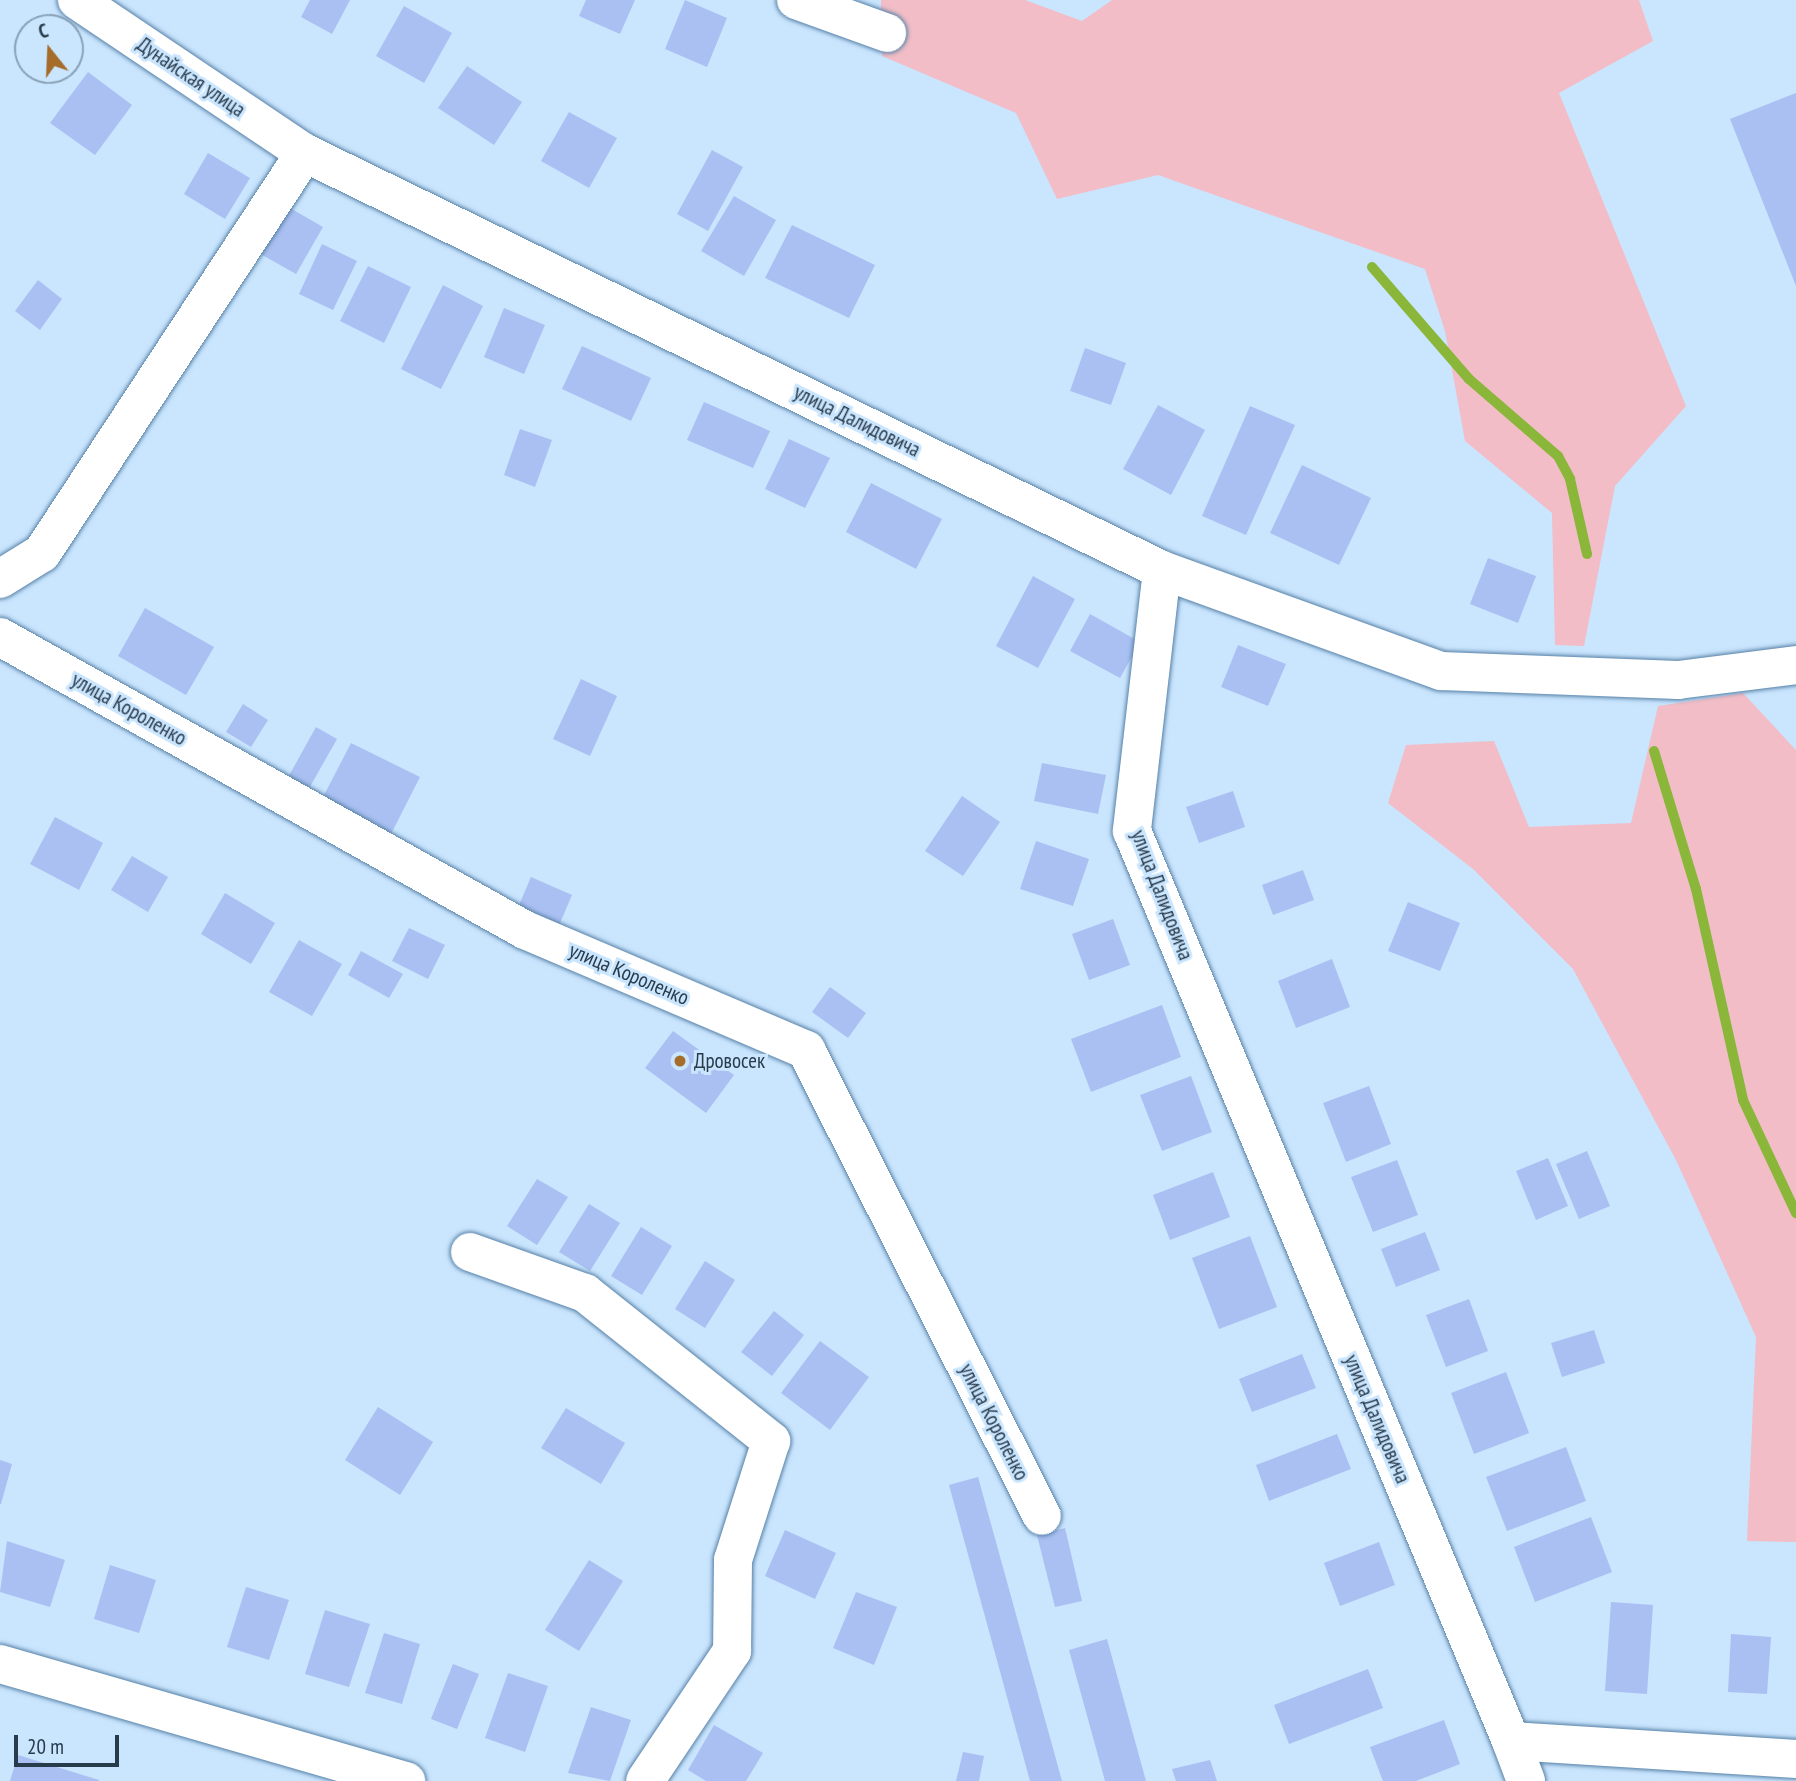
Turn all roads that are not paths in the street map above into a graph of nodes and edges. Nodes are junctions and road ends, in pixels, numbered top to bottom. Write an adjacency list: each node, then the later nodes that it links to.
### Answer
1 (77, 0): 4 (street, Дунайская улица)
2 (796, 0): 3 (street)
3 (887, 33)
4 (306, 153): 5 (street, улица Далидовича); 6 (street)
5 (1161, 570): 8 (street); 12 (street, улица Далидовича)
6 (0, 579)
7 (0, 637): 10 (street, улица Короленко)
8 (1796, 665)
9 (470, 1252): 15 (street)
10 (1042, 1516)
11 (0, 1664): 14 (street)
12 (1511, 1741): 13 (street); 16 (street, улица Далидовича)
13 (1796, 1759)
14 (406, 1781)
15 (645, 1781)
16 (1526, 1781)

